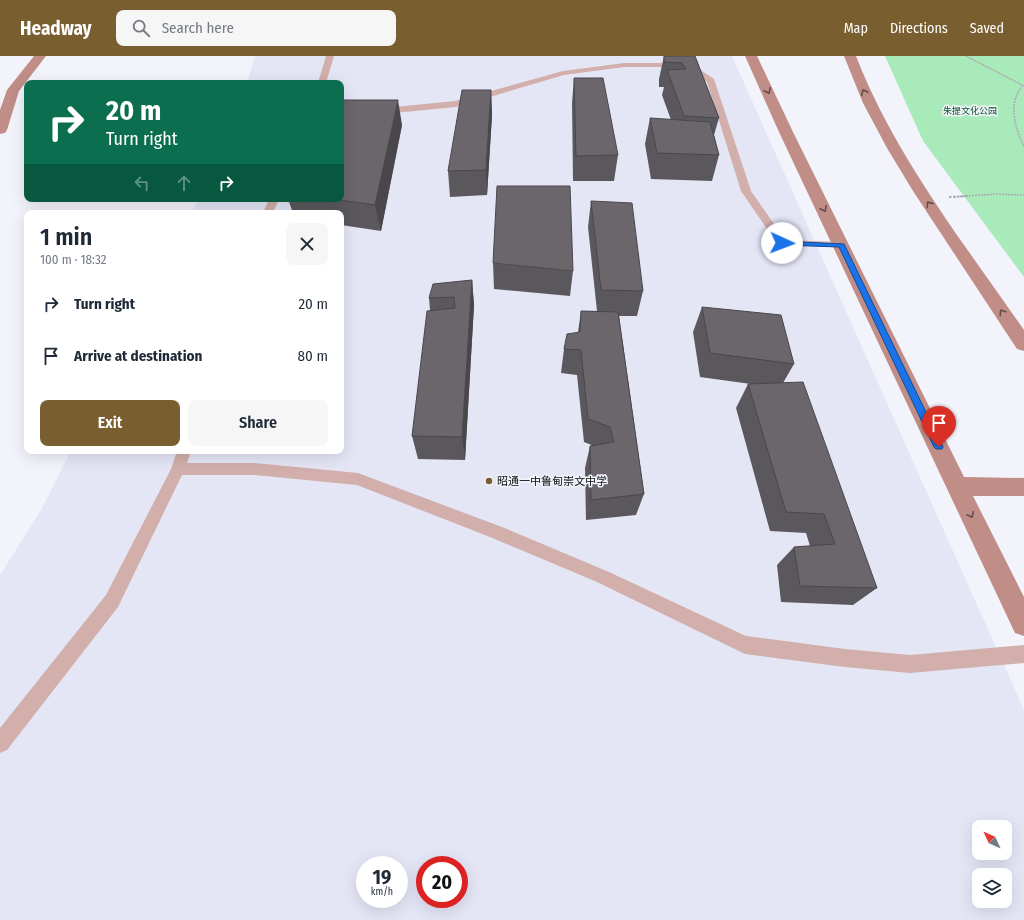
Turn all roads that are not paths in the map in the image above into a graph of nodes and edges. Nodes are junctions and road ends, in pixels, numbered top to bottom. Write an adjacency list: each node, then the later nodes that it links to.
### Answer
1 (40, 56): 7 (main road)
2 (330, 56): 5 (lane)
3 (751, 56): 8 (main road, one-way to 8)
4 (850, 56): 9 (main road, one-way to 4)
5 (323, 80)
6 (344, 110): 8 (lane)
7 (0, 130)
8 (841, 245): 12 (main road)
9 (1024, 344)
10 (183, 454): 11 (lane)
11 (178, 469): 15 (lane); 16 (lane)
12 (958, 486): 13 (main road); 14 (main road, one-way to 14)
13 (1024, 487)
14 (1024, 624)
15 (1024, 654)
16 (0, 743)

